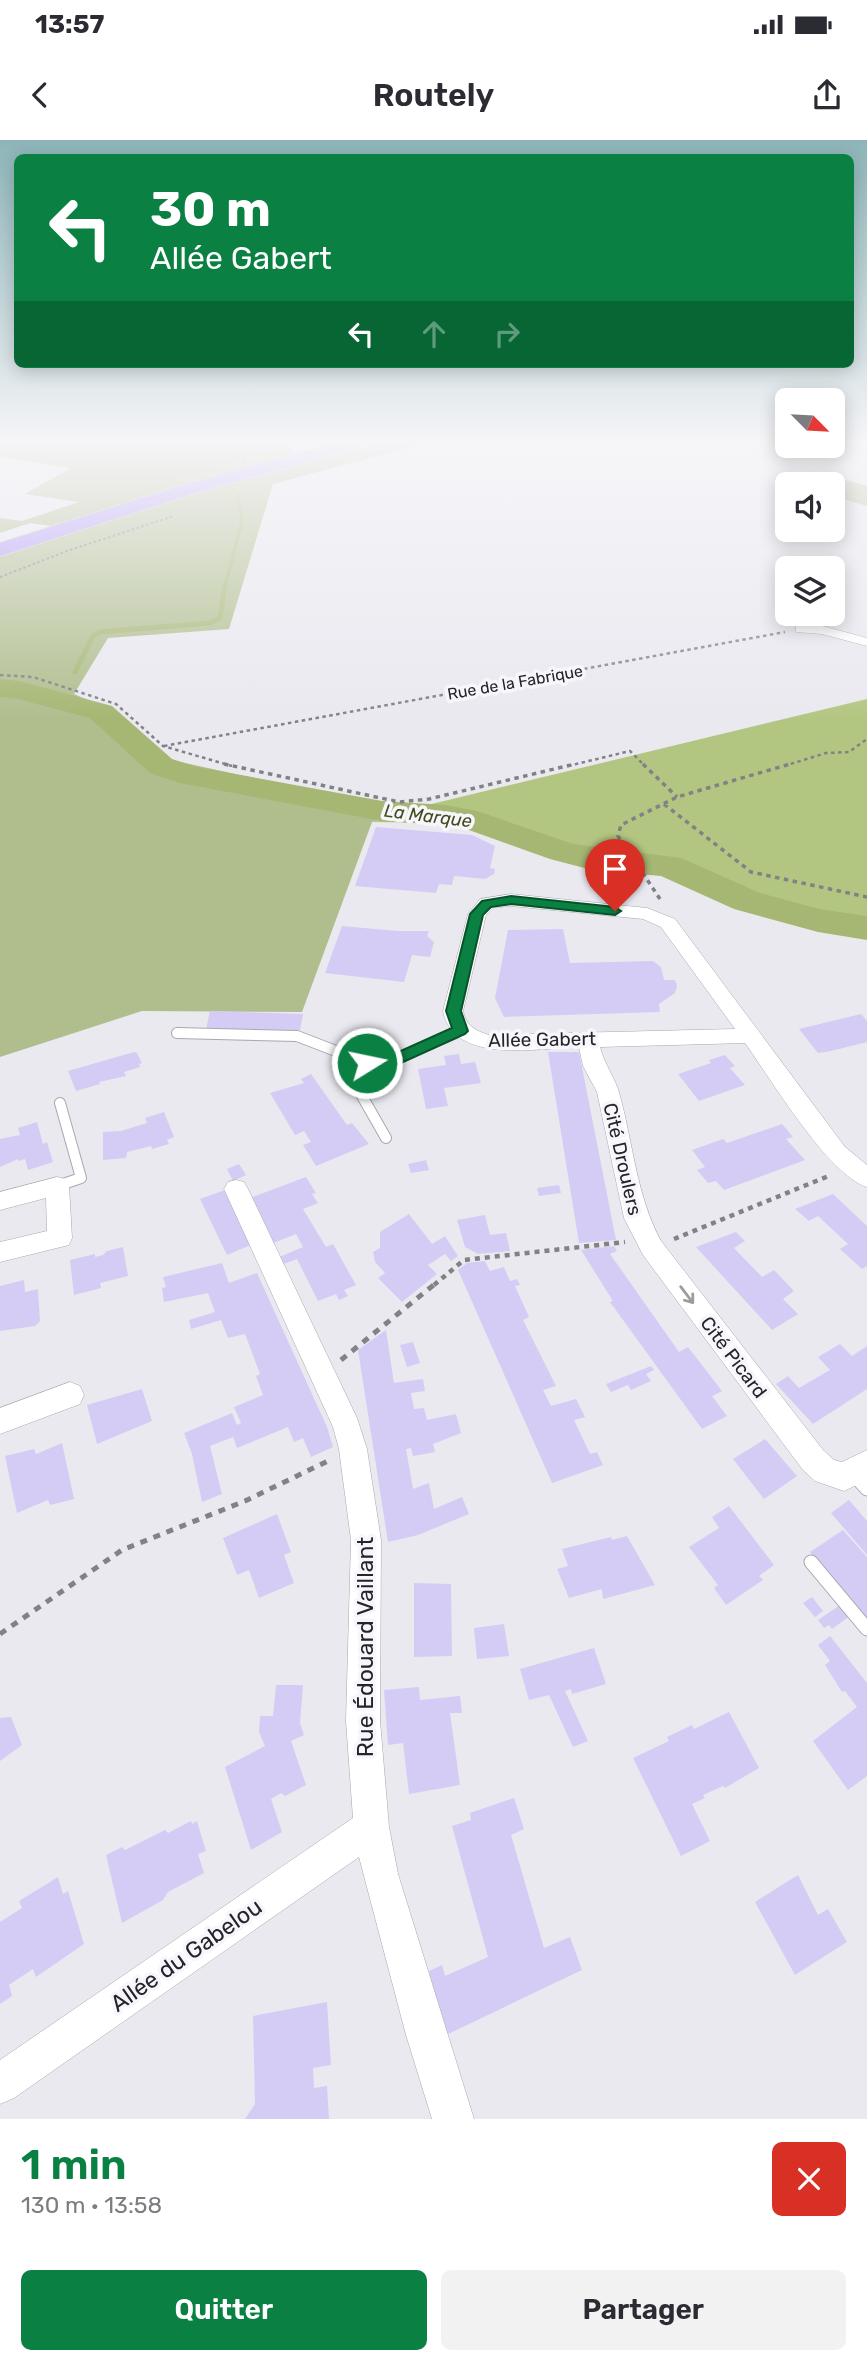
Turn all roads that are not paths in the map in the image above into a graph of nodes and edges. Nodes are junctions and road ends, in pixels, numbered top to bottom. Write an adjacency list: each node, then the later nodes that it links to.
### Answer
1 (45, 535): 2 (highway)
2 (0, 550)
3 (801, 629): 4 (street)
4 (867, 642)
5 (616, 887): 6 (lane)
6 (615, 911): 7 (street, Allée Gabert); 9 (street, Allée Gabert)
7 (460, 1031): 10 (street, Allée Gabert); 11 (lane)
8 (177, 1033): 11 (lane)
9 (750, 1036): 10 (street, Allée Gabert); 14 (street, Allée Gabert)
10 (587, 1038): 18 (street, Cité Droulers)
11 (367, 1063): 13 (lane)
12 (60, 1103): 15 (lane)
13 (386, 1138)
14 (859, 1172)
15 (57, 1186): 17 (street); 19 (street)
16 (236, 1189): 25 (street, Rue Édouard Vaillant)
17 (0, 1200)
18 (649, 1244): 22 (street, Cité Picard, one-way to 22)
19 (0, 1252)
20 (70, 1395): 21 (street)
21 (0, 1421)
22 (853, 1475)
23 (811, 1562): 24 (lane)
24 (867, 1629)
25 (371, 1827): 26 (street, Allée du Gabelou); 27 (street, Rue Édouard Vaillant)
26 (0, 2084)
27 (453, 2119)

